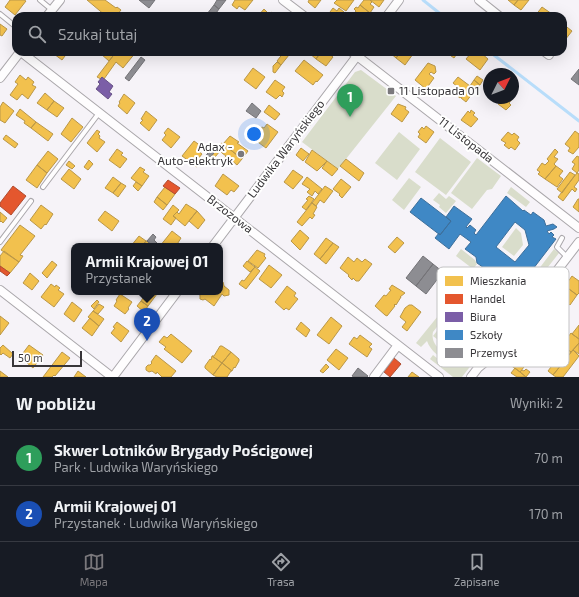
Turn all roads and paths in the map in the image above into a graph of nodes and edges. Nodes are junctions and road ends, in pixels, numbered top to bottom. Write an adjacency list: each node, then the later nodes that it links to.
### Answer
1 (40, 0): 6 (lane)
2 (60, 0): 7 (street)
3 (283, 0): 8 (street)
4 (399, 0): 9 (street)
5 (479, 0): 10 (street)
6 (49, 12)
7 (51, 12)
8 (299, 12)
9 (390, 12)
10 (494, 12)
11 (0, 14): 12 (lane)
12 (12, 24)
13 (17, 56): 17 (street)
14 (25, 56): 18 (street, Brzozowa)
15 (354, 56): 21 (street, Ludwika Waryńskiego)
16 (360, 56): 22 (street, 11 Listopada)
17 (0, 78)
18 (99, 113): 19 (lane); 21 (street, Brzozowa)
19 (43, 187)
20 (31, 201): 24 (lane)
21 (235, 218): 26 (street, Ludwika Waryńskiego); 31 (street, Brzozowa)
22 (579, 228)
23 (562, 238): 27 (lane)
24 (0, 242)
25 (579, 242): 27 (street)
26 (215, 243)
27 (568, 257): 28 (street)
28 (560, 267)
29 (0, 290): 33 (street)
30 (175, 295): 33 (street)
31 (398, 345): 34 (street); 35 (street, Brzozowa)
32 (479, 367): 36 (street)
33 (113, 377)
34 (374, 377)
35 (439, 377)
36 (471, 377)

